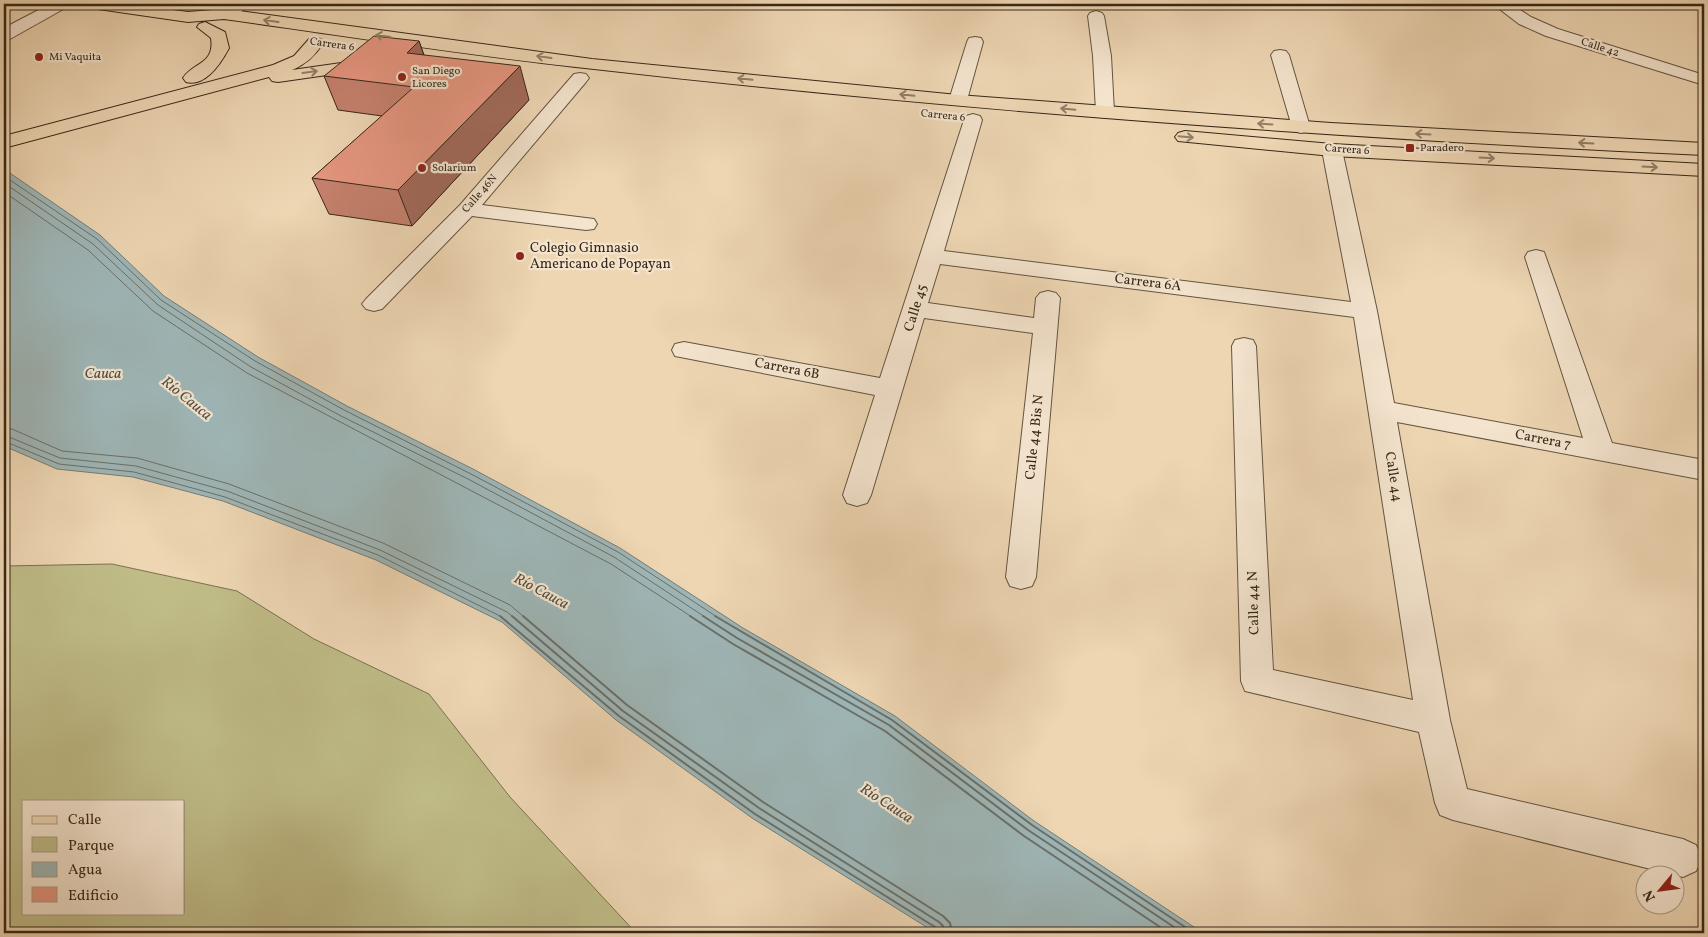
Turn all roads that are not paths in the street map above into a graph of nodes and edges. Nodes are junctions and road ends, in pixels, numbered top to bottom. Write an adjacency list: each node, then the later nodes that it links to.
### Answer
1 (61, 4): 10 (street)
2 (98, 4): 7 (main road, Carrera 6)
3 (242, 4): 5 (street)
4 (1501, 4): 19 (street, Calle 42)
5 (224, 14): 7 (main road, Carrera 6); 9 (main road, Carrera 6, one-way to 5)
6 (1096, 16): 22 (street)
7 (188, 17): 8 (main road, Carrera 6)
8 (205, 27): 11 (main road, Carrera 6); 17 (main road)
9 (336, 30): 11 (main road); 20 (main road, Carrera 6, one-way to 9)
10 (4, 35)
11 (315, 42): 13 (main road); 18 (main road, Carrera 6); 21 (main road)
12 (975, 42): 20 (street)
13 (284, 49)
14 (1280, 55): 24 (street)
15 (384, 62): 21 (main road, one-way to 15)
16 (230, 64): 17 (main road)
17 (192, 78): 21 (main road)
18 (580, 78): 23 (main road, Carrera 6); 30 (street, Calle 46N)
19 (1704, 80)
20 (958, 100): 22 (main road, Carrera 6, one-way to 20)
21 (125, 110): 26 (main road)
22 (1105, 112): 24 (main road, Carrera 6, one-way to 22)
23 (983, 120): 32 (street, Calle 45)
24 (1301, 127): 28 (main road, Carrera 6, one-way to 24)
25 (1163, 136): 27 (main road, Carrera 6, one-way to 27)
26 (4, 142)
27 (1332, 150): 29 (main road, Carrera 6, one-way to 29); 37 (street, Calle 44)
28 (1704, 150)
29 (1704, 170)
30 (467, 209): 31 (street); 35 (street, Calle 46N)
31 (586, 224)
32 (932, 256): 36 (street, Calle 45); 37 (street, Carrera 6A)
33 (1536, 257): 43 (street)
34 (1048, 298): 38 (street, Calle 44 Bis N)
35 (374, 304)
36 (916, 308): 38 (street); 41 (street, Calle 45)
37 (1365, 311): 42 (street, Calle 44)
38 (1045, 327): 46 (street, Calle 44 Bis N)
39 (1244, 346): 47 (street, Calle 44 N)
40 (684, 350): 41 (street, Carrera 6B)
41 (891, 389): 45 (street, Calle 45)
42 (1382, 410): 43 (street, Carrera 7); 47 (street, Calle 44)
43 (1601, 451): 44 (street, Carrera 7)
44 (1704, 470)
45 (857, 496)
46 (1021, 576)
47 (1433, 720): 48 (street, Calle 44)
48 (1683, 858)

